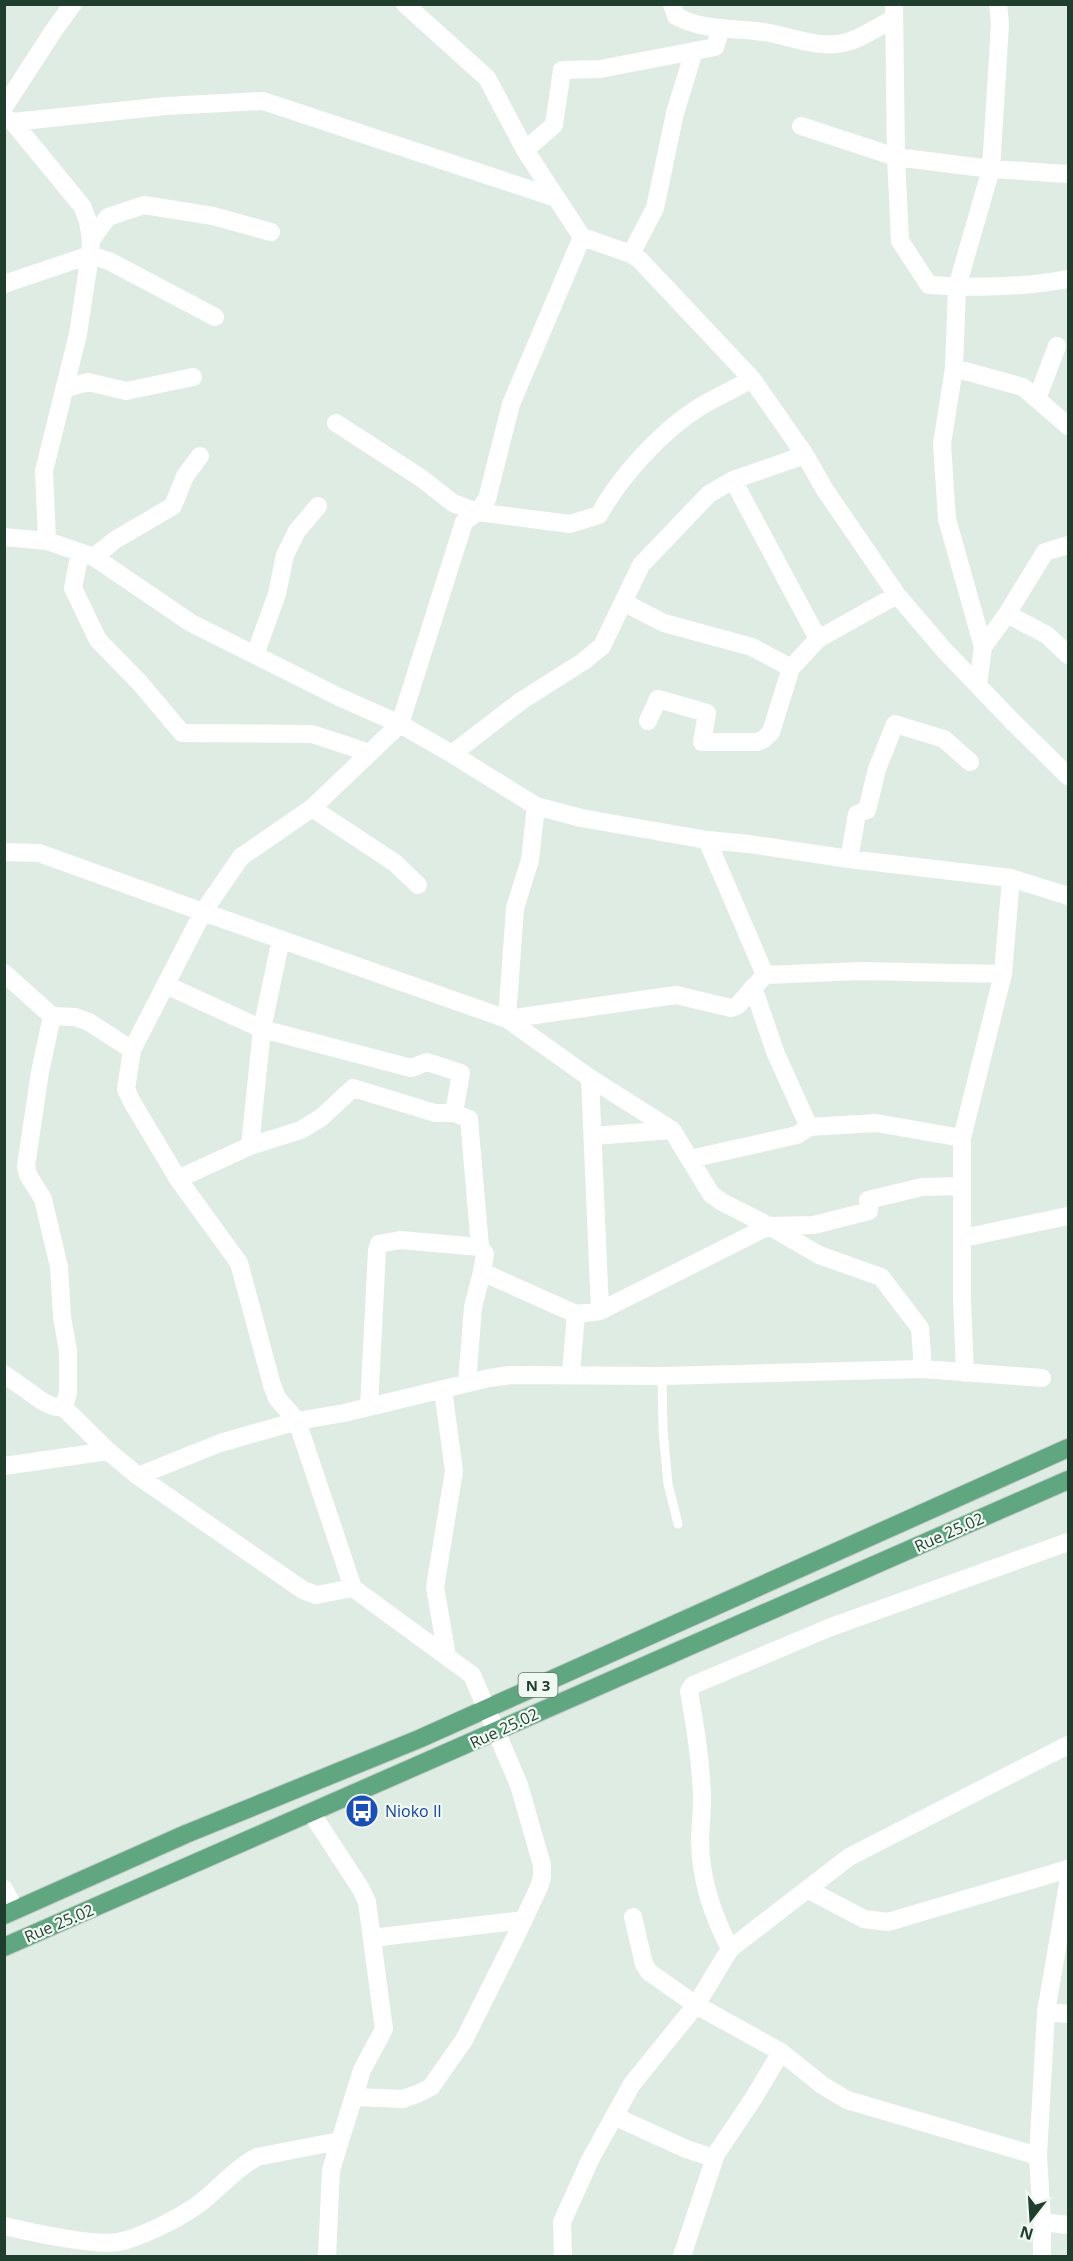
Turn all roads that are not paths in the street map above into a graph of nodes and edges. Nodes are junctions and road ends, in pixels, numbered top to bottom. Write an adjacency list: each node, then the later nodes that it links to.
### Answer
1 (73, 4): 8 (street)
2 (405, 4): 10 (street)
3 (672, 4): 6 (street)
4 (998, 4): 12 (street)
5 (893, 12): 6 (street); 11 (street)
6 (721, 28): 7 (street)
7 (694, 51): 10 (street); 18 (street)
8 (7, 115): 14 (street); 17 (street)
9 (801, 126): 11 (street)
10 (525, 150): 14 (street)
11 (896, 157): 12 (street); 21 (street)
12 (992, 169): 13 (street); 21 (street)
13 (1068, 174)
14 (556, 198): 16 (street)
15 (271, 232): 17 (street)
16 (582, 237): 18 (street); 35 (street)
17 (90, 248): 20 (street); 22 (street); 27 (street)
18 (631, 254): 26 (street)
19 (1068, 279): 21 (street)
20 (4, 284)
21 (957, 287): 24 (street)
22 (215, 317)
23 (1057, 346): 28 (street)
24 (954, 368): 28 (street); 44 (street)
25 (193, 378): 27 (street)
26 (752, 379): 31 (street); 35 (street)
27 (66, 388): 37 (street)
28 (1037, 399): 30 (street)
29 (336, 423): 35 (street)
30 (1068, 426)
31 (805, 455): 33 (street); 40 (street)
32 (200, 456): 39 (street)
33 (733, 480): 41 (street); 43 (street)
34 (318, 507): 45 (street)
35 (477, 512): 50 (street)
36 (4, 537): 37 (street)
37 (47, 541): 39 (street)
38 (1068, 545): 42 (street)
39 (87, 555): 45 (street); 51 (street)
40 (897, 595): 43 (street); 48 (street)
41 (623, 602): 47 (street); 52 (street)
42 (1007, 614): 44 (street); 46 (street)
43 (818, 639): 47 (street)
44 (983, 647): 48 (street)
45 (255, 655): 50 (street)
46 (1068, 655)
47 (791, 668): 49 (street)
48 (978, 685): 54 (street)
49 (648, 721)
50 (400, 724): 51 (street); 52 (street)
51 (370, 753): 56 (street)
52 (452, 754): 55 (street)
53 (970, 762): 59 (street)
54 (1068, 776)
55 (536, 806): 57 (street); 70 (street)
56 (312, 808): 61 (street); 63 (street)
57 (707, 840): 59 (street); 67 (street)
58 (4, 852): 63 (street)
59 (849, 859): 60 (street)
60 (1011, 878): 62 (street); 66 (street)
61 (418, 885)
62 (1068, 896)
63 (202, 912): 64 (street); 68 (street)
64 (281, 939): 70 (street); 71 (street)
65 (4, 973): 69 (street)
66 (1003, 974): 67 (street); 78 (street)
67 (759, 981): 70 (street); 75 (street)
68 (166, 985): 71 (street); 72 (street)
69 (52, 1016): 72 (street); 99 (street)
70 (507, 1019): 73 (street)
71 (262, 1029): 74 (street); 79 (street)
72 (132, 1050): 81 (street)
73 (590, 1078): 76 (street); 77 (street)
74 (454, 1113): 79 (street); 86 (street)
75 (809, 1127): 78 (street); 80 (street)
76 (672, 1130): 77 (street); 80 (street)
77 (592, 1136): 88 (street)
78 (962, 1138): 82 (street)
79 (250, 1146): 81 (street)
80 (690, 1159): 84 (street)
81 (178, 1179): 100 (street)
82 (962, 1186): 84 (street); 85 (street)
83 (1068, 1216): 85 (street)
84 (770, 1226): 88 (street); 90 (street)
85 (963, 1238): 91 (street)
86 (480, 1247): 87 (street); 98 (street)
87 (482, 1272): 89 (street); 96 (street)
88 (600, 1311): 89 (street)
89 (576, 1314): 93 (street)
90 (923, 1369): 91 (street); 94 (street)
91 (965, 1373): 95 (street)
92 (4, 1374): 99 (street)
93 (570, 1374): 94 (street); 96 (street)
94 (662, 1376): 106 (lane)
95 (1042, 1378)
96 (467, 1383): 97 (street)
97 (443, 1390): 98 (street); 109 (street)
98 (369, 1407): 100 (street)
99 (64, 1408): 102 (street)
100 (297, 1421): 104 (street); 108 (street)
101 (1068, 1448): 110 (main road, N 3)
102 (108, 1451): 103 (street); 104 (street)
103 (4, 1466)
104 (138, 1476): 108 (street)
105 (1068, 1480): 111 (main road, Rue 25.02 / N 3)
106 (678, 1524)
107 (1068, 1542): 123 (street)
108 (353, 1588): 109 (street)
109 (447, 1656): 110 (street)
110 (486, 1707): 111 (street); 118 (main road, N 3)
111 (498, 1732): 113 (main road, Rue 25.02 / N 3); 120 (street)
112 (1068, 1745): 117 (street)
113 (312, 1814): 121 (street); 122 (main road, Rue 25.02 / N 3)
114 (1068, 1869): 117 (street)
115 (1068, 1884): 125 (street)
116 (4, 1889): 118 (street)
117 (809, 1890): 123 (street)
118 (10, 1913)
119 (633, 1917): 124 (street)
120 (524, 1920): 121 (street); 128 (street)
121 (372, 1938): 128 (street)
122 (4, 1947)
123 (730, 1948): 124 (street)
124 (696, 2005): 127 (street); 129 (street)
125 (1046, 2012): 126 (street); 131 (street)
126 (1068, 2014)
127 (781, 2052): 131 (street); 132 (street)
128 (355, 2097): 130 (street)
129 (614, 2116): 132 (street); 139 (street)
130 (339, 2141): 136 (street); 138 (street)
131 (1038, 2156): 133 (street)
132 (714, 2158): 140 (street)
133 (1042, 2222): 134 (street); 141 (street)
134 (1068, 2225)
135 (4, 2226): 136 (street)
136 (127, 2239): 137 (street)
137 (117, 2256)
138 (327, 2256)
139 (563, 2256)
140 (682, 2256)
141 (1042, 2256)

